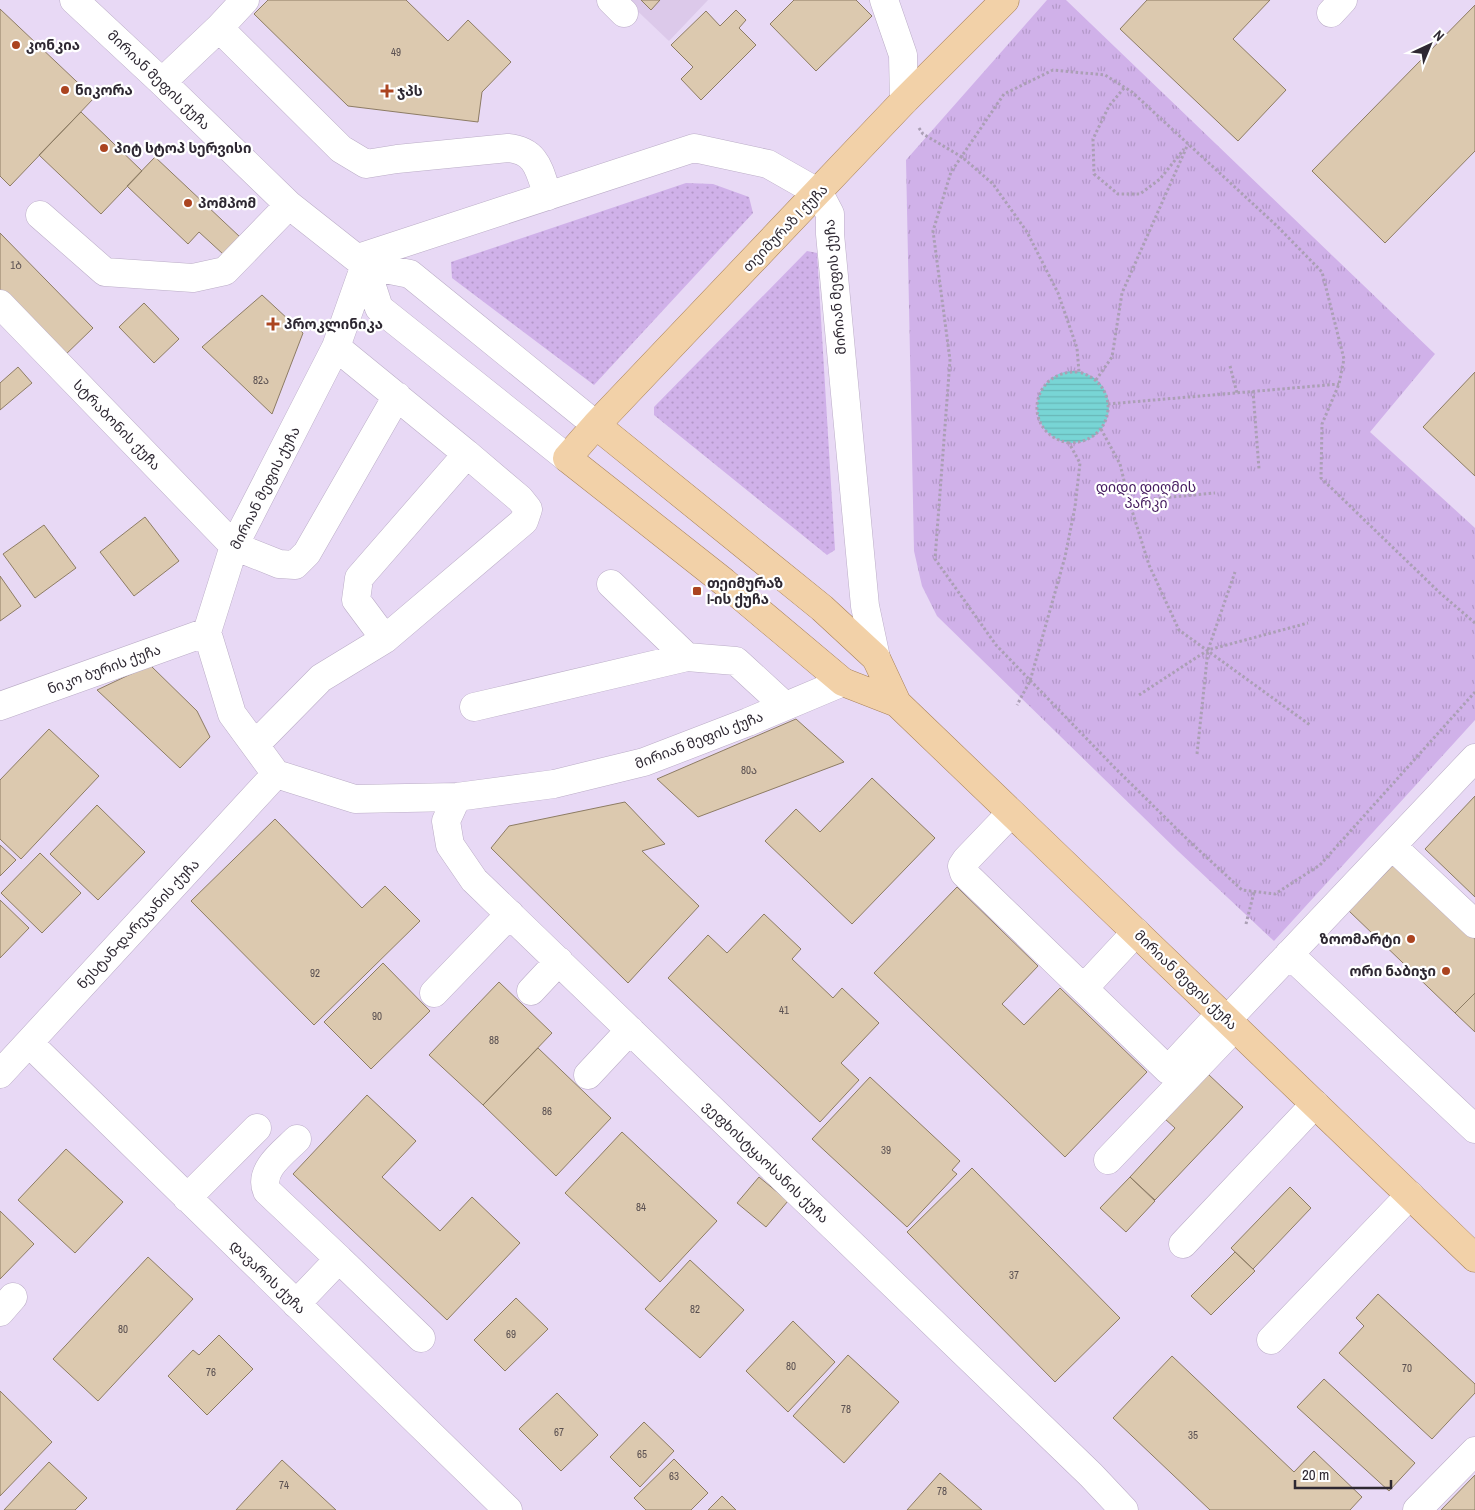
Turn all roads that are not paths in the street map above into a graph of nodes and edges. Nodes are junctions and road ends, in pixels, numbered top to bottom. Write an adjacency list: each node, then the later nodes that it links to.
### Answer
1 (74, 0): 6 (street, მირიან მეფის ქუჩა)
2 (245, 0): 5 (street)
3 (884, 0): 7 (street)
4 (1005, 0): 7 (main road, თეიმურაზ I ქუჩა)
5 (219, 28): 6 (street); 9 (street)
6 (162, 82): 10 (street, მირიან მეფის ქუჩა)
7 (904, 102): 8 (main road, თეიმურაზ I ქუჩა)
8 (819, 193): 9 (street); 16 (main road, თეიმურაზ I ქუჩა); 24 (street, მირიან მეფის ქუჩა)
9 (548, 196): 12 (street)
10 (289, 205): 11 (street); 12 (street, მირიან მეფის ქუჩა)
11 (40, 215)
12 (362, 261): 14 (street, მირიან მეფის ქუჩა); 16 (street, მირიან მეფის ქუჩა); 18 (street, მირიან მეფის ქუჩა)
13 (0, 304): 19 (street, სტრაბონის ქუჩა)
14 (336, 347): 15 (street); 19 (street, მირიან მეფის ქუჩა)
15 (397, 396): 17 (street); 19 (street)
16 (596, 425): 18 (main road, თეიმურაზ I ქუჩა); 24 (main road, მირიან მეფის ქუჩა)
17 (467, 454): 22 (street); 22 (street)
18 (567, 458): 25 (main road, მირიან მეფის ქუჩა)
19 (234, 546): 21 (street, მირიან მეფის ქუჩა)
20 (611, 584): 23 (street)
21 (207, 632): 27 (street, ნიკო ბურის ქუჩა); 30 (street)
22 (385, 639): 30 (street)
23 (687, 657): 28 (street); 29 (street)
24 (876, 658): 26 (main road, მირიან მეფის ქუჩა)
25 (843, 682): 26 (main road, მირიან მეფის ქუჩა); 28 (street, მირიან მეფის ქუჩა)
26 (897, 702): 34 (main road, მირიან მეფის ქუჩა)
27 (0, 706)
28 (785, 706): 33 (street, მირიან მეფის ქუჩა)
29 (474, 707)
30 (255, 745): 32 (street)
31 (1475, 758): 35 (street)
32 (276, 774): 33 (street, მირიან მეფის ქუჩა); 46 (street, ნესტან-დარეჯანის ქუჩა)
33 (457, 797): 36 (street, ვეფხისტყაოსანის ქუჩა)
34 (1011, 812): 38 (main road, მირიან მეფის ქუჩა); 41 (street)
35 (1392, 846): 37 (street); 39 (street)
36 (510, 914): 40 (street, ვეფხისტყაოსანის ქუჩა); 43 (street)
37 (1475, 924)
38 (1136, 932): 41 (street); 44 (main road, მირიან მეფის ქუჩა)
39 (1289, 954): 44 (street); 53 (street)
40 (559, 961): 42 (street); 45 (street, ვეფხისტყაოსანის ქუჩა)
41 (1084, 988): 47 (street)
42 (531, 991)
43 (434, 993)
44 (1228, 1020): 47 (street); 51 (main road, მირიან მეფის ქუჩა); 55 (street)
45 (630, 1030): 49 (street); 66 (street, ვეფხისტყაოსანის ქუჩა)
46 (28, 1043): 48 (street, ნესტან-დარეჯანის ქუჩა); 57 (street, დავარის ქუჩა)
47 (1168, 1070): 50 (street)
48 (0, 1074)
49 (588, 1075)
50 (1139, 1101)
51 (1315, 1104): 56 (main road, მირიან მეფის ქუჩა); 58 (street)
52 (257, 1128): 57 (street)
53 (1475, 1129)
54 (297, 1139): 60 (street)
55 (1108, 1160)
56 (1410, 1195): 59 (main road, მირიან მეფის ქუჩა); 63 (street)
57 (187, 1198): 61 (street, დავარის ქუჩა)
58 (1183, 1244)
59 (1475, 1258)
60 (339, 1259): 61 (street); 62 (street)
61 (296, 1304): 65 (street, დავარის ქუჩა)
62 (421, 1338)
63 (1271, 1340)
64 (1475, 1451): 67 (street)
65 (508, 1510)
66 (1124, 1510)
67 (1417, 1510)

